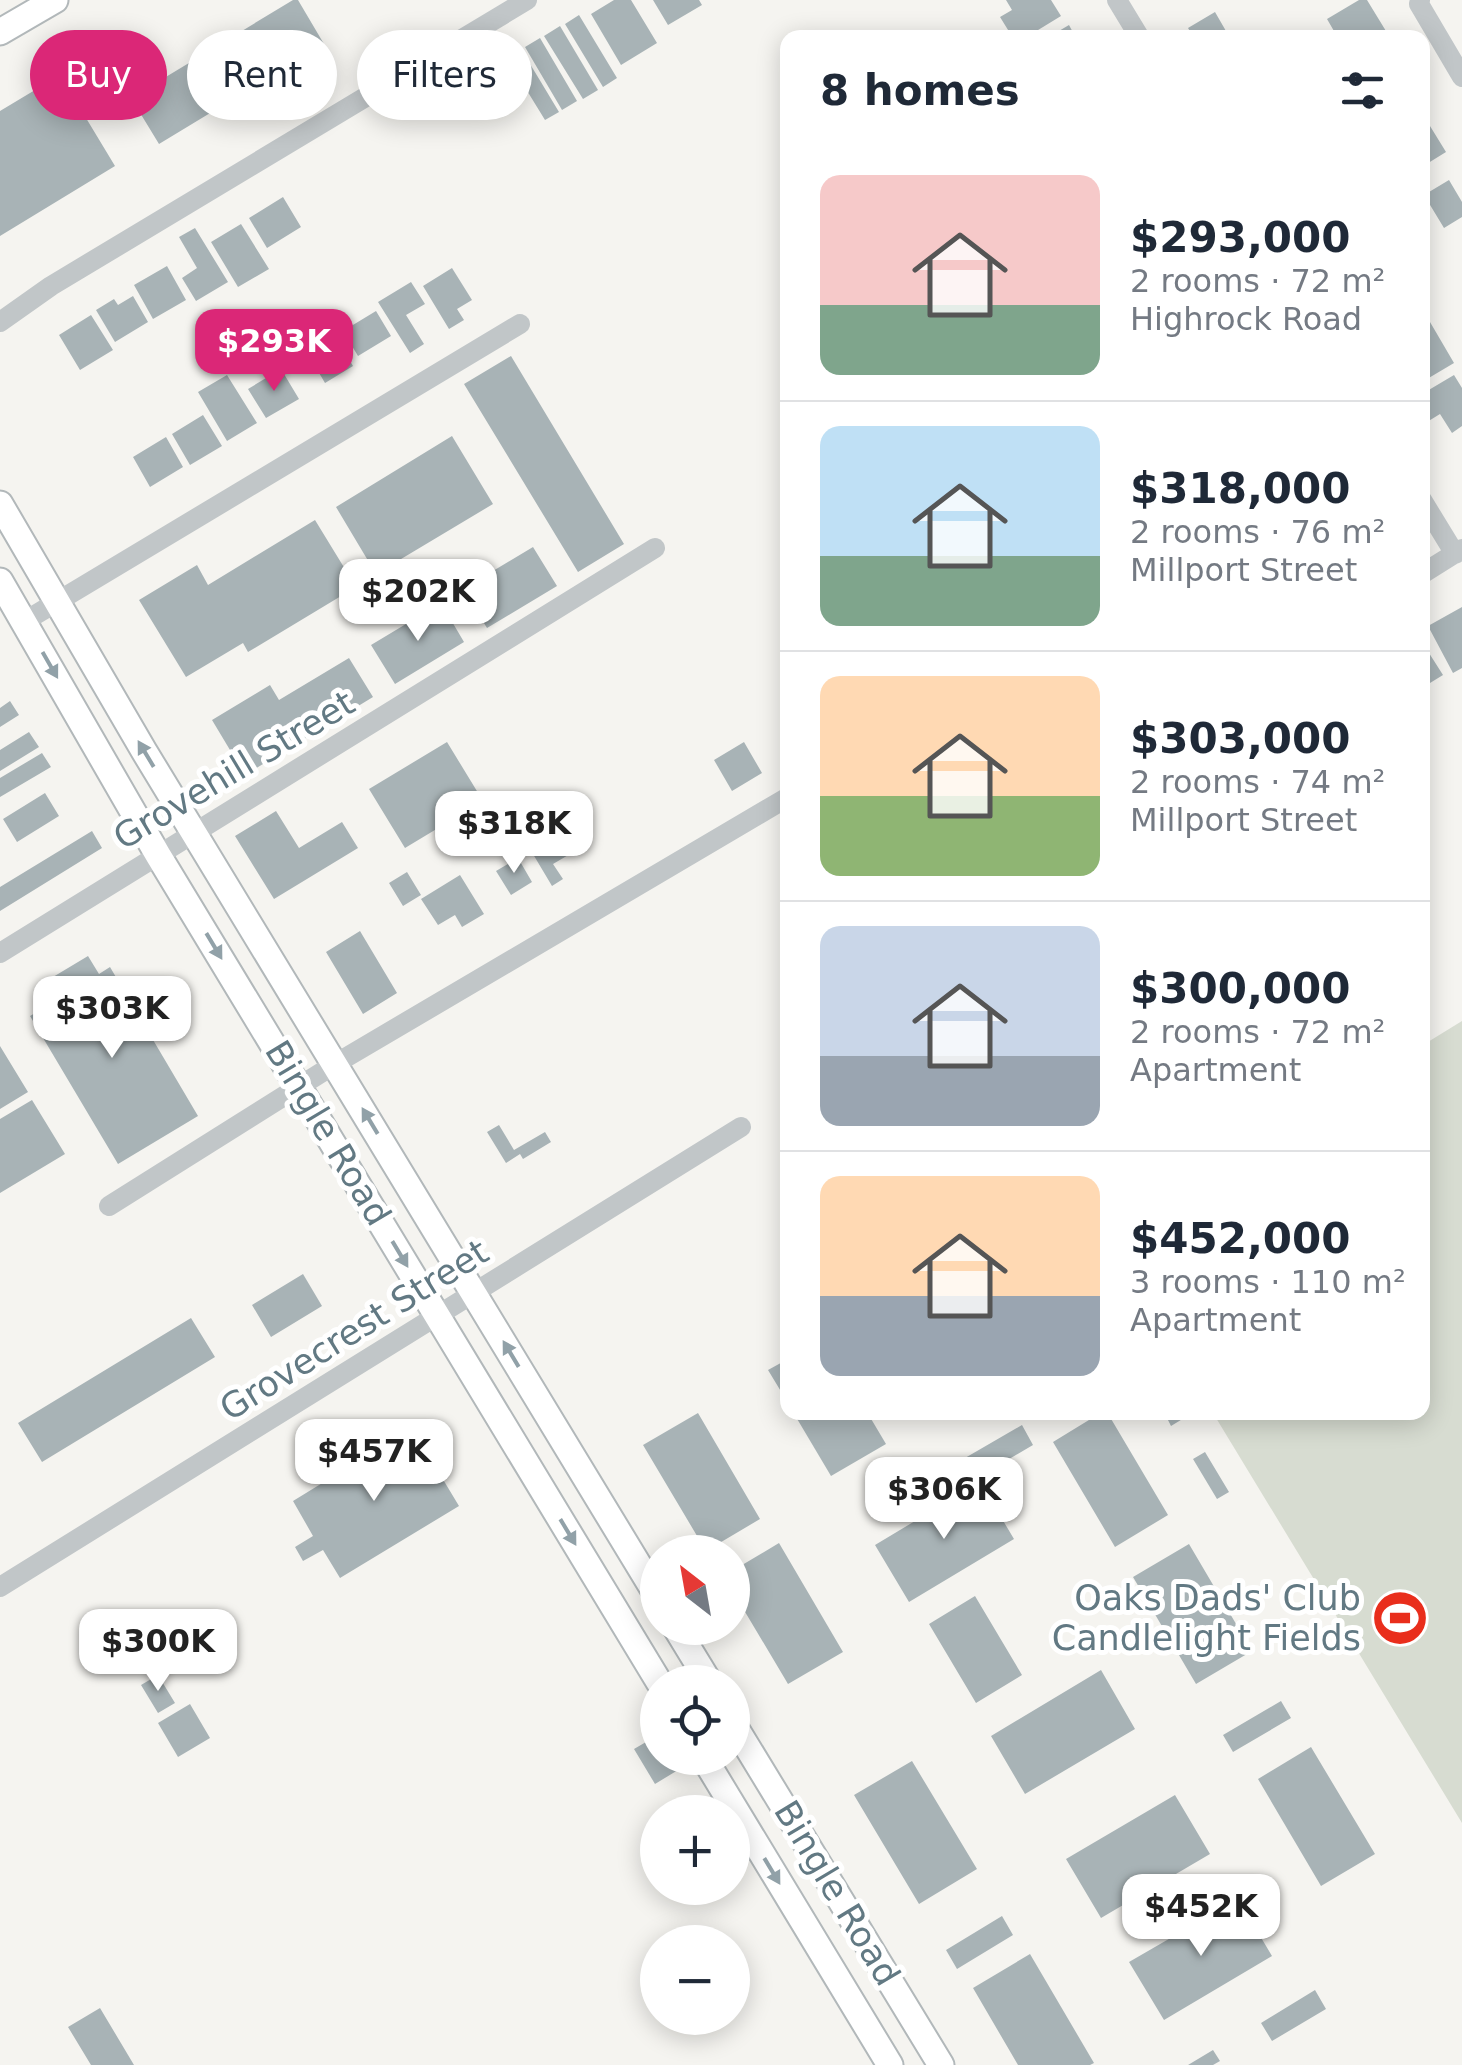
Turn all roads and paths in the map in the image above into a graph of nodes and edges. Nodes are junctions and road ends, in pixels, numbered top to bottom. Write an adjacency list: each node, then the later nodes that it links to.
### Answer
1 (54, 0): 6 (main road)
2 (527, 0): 8 (street)
3 (1117, 0): 5 (street)
4 (1420, 0): 7 (street)
5 (1135, 30)
6 (0, 32)
7 (1462, 77)
8 (0, 322)
9 (520, 324): 16 (street)
10 (0, 504): 16 (main road, Bingle Road)
11 (1430, 511): 13 (street)
12 (655, 548): 19 (street, Grovehill Street)
13 (1459, 552): 14 (street)
14 (1430, 569)
15 (0, 582): 17 (main road, Bingle Road)
16 (59, 601): 17 (street); 19 (main road, Bingle Road, one-way to 16)
17 (25, 621): 20 (main road, Bingle Road, one-way to 20)
18 (780, 802): 22 (street)
19 (194, 834): 20 (street, Grovehill Street); 22 (main road, Bingle Road)
20 (158, 855): 21 (street, Grovehill Street); 23 (main road, Bingle Road, one-way to 23)
21 (0, 953)
22 (336, 1064): 23 (street); 26 (main road, Bingle Road, one-way to 22)
23 (300, 1086): 25 (street); 27 (main road, Bingle Road, one-way to 27)
24 (741, 1127): 26 (street, Grovecrest Street)
25 (109, 1206)
26 (475, 1294): 27 (street, Grovecrest Street); 28 (main road, Bingle Road, one-way to 26)
27 (438, 1317): 29 (street, Grovecrest Street); 30 (main road, Bingle Road, one-way to 30)
28 (640, 1567)
29 (0, 1587)
30 (649, 1665)
31 (750, 1752): 32 (main road, Bingle Road)
32 (755, 1760): 34 (main road); 36 (main road, Bingle Road)
33 (714, 1775): 34 (main road, Bingle Road)
34 (718, 1782): 35 (main road, Bingle Road, one-way to 35)
35 (890, 2065)
36 (942, 2065)

